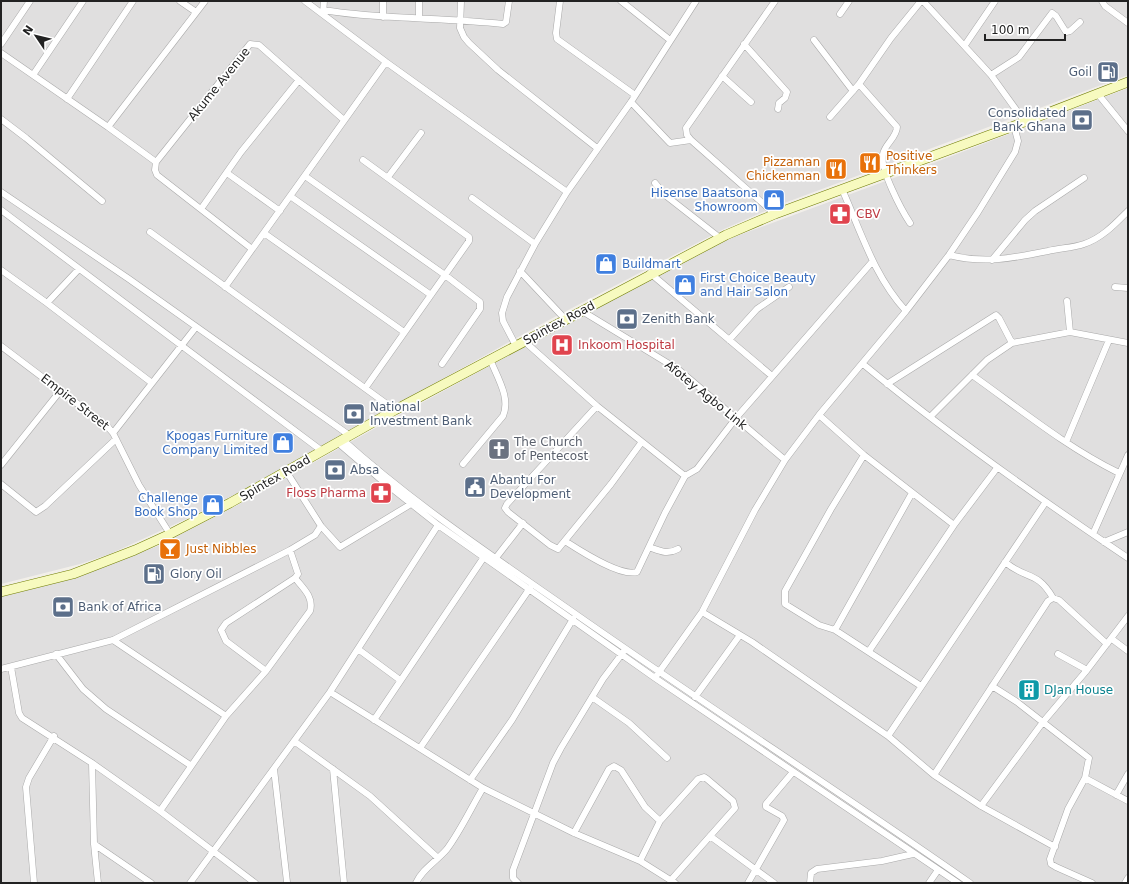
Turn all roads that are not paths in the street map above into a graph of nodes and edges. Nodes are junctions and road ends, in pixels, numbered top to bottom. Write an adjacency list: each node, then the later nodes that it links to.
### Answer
1 (30, 1): 30 (street)
2 (83, 1): 36 (street)
3 (133, 1): 44 (street)
4 (180, 1): 20 (street)
5 (205, 1): 20 (street)
6 (305, 1): 21 (street)
7 (324, 1): 21 (street)
8 (383, 1): 23 (street)
9 (419, 1): 24 (street)
10 (461, 1): 25 (street)
11 (509, 1): 25 (street)
12 (560, 1): 43 (street)
13 (621, 1): 28 (street)
14 (696, 1): 28 (street)
15 (775, 1): 31 (street)
16 (849, 1): 22 (street)
17 (922, 1): 32 (street); 40 (street)
18 (995, 1): 32 (street)
19 (1102, 1): 27 (street)
20 (196, 12): 53 (street)
21 (323, 12): 23 (street); 34 (street)
22 (840, 14)
23 (383, 17): 24 (street)
24 (419, 17): 25 (street)
25 (461, 21): 57 (street)
26 (1080, 22): 35 (street)
27 (1128, 23)
28 (670, 40): 43 (street)
29 (814, 40): 41 (street)
30 (1, 44)
31 (744, 44): 37 (street); 47 (street)
32 (965, 45): 35 (street)
33 (1, 53): 36 (street)
34 (386, 62): 50 (street); 68 (street)
35 (991, 74): 51 (street)
36 (33, 75): 44 (street)
37 (722, 76): 46 (street); 56 (street)
38 (299, 80): 50 (street, Akume Avenue); 59 (street, Akume Avenue); 60 (street)
39 (1128, 82): 42 (main road, Spintex Road)
40 (859, 84): 41 (street); 61 (street)
41 (853, 91): 48 (street)
42 (1098, 94): 51 (main road, Spintex Road); 54 (street)
43 (635, 95): 45 (street)
44 (67, 99): 53 (street)
45 (630, 102): 56 (street); 57 (street)
46 (751, 102)
47 (778, 109)
48 (830, 117)
49 (1, 119): 71 (street)
50 (344, 120): 62 (street)
51 (1025, 122): 52 (main road, Spintex Road)
52 (1014, 126): 61 (main road, Spintex Road); 83 (street)
53 (108, 127): 59 (street)
54 (1128, 131)
55 (421, 133): 63 (street)
56 (691, 140): 76 (street)
57 (597, 148): 68 (street)
58 (363, 160): 63 (street)
59 (156, 162): 72 (street)
60 (228, 173): 72 (street); 74 (street)
61 (887, 173): 66 (main road, Spintex Road); 77 (street)
62 (305, 176): 69 (street); 90 (street)
63 (388, 177): 90 (street)
64 (1084, 178): 84 (street)
65 (655, 183): 80 (street)
66 (842, 189): 76 (main road, Spintex Road); 85 (street)
67 (1, 192): 101 (street)
68 (567, 192): 81 (street)
69 (290, 196): 74 (street); 95 (street)
70 (472, 198): 81 (street)
71 (102, 201)
72 (201, 209): 82 (street)
73 (1, 210): 87 (street)
74 (280, 211): 79 (street)
75 (1128, 211): 84 (street)
76 (775, 214): 80 (main road, Spintex Road)
77 (910, 223)
78 (150, 232): 91 (street)
79 (264, 233): 82 (street); 102 (street)
80 (720, 238): 89 (main road, Spintex Road)
81 (535, 244): 88 (street)
82 (252, 249): 91 (street)
83 (949, 255): 84 (street); 99 (street)
84 (992, 260)
85 (872, 262): 99 (street); 115 (street)
86 (1, 270): 97 (street)
87 (78, 270): 97 (street); 109 (street)
88 (520, 271): 100 (street); 107 (street)
89 (650, 273): 98 (main road, Spintex Road); 104 (street)
90 (445, 275): 95 (street); 112 (street)
91 (225, 287): 118 (street)
92 (790, 287): 104 (street)
93 (1115, 287): 94 (street)
94 (1128, 288)
95 (431, 295): 102 (street)
96 (1067, 301): 103 (street)
97 (47, 302): 116 (street)
98 (582, 311): 100 (main road, Spintex Road); 124 (street, Afotey Agbo Link)
99 (906, 311): 113 (street)
100 (566, 320): 107 (main road, Spintex Road)
101 (196, 327): 109 (street); 127 (street)
102 (404, 332): 118 (street)
103 (1070, 332): 105 (street); 108 (street)
104 (730, 340): 115 (street)
105 (1109, 340): 106 (street); 128 (street)
106 (1128, 343)
107 (520, 344): 111 (main road, Spintex Road); 120 (street)
108 (1012, 344): 114 (street); 117 (street)
109 (181, 346): 116 (street); 130 (street)
110 (2, 348): 119 (street, Empire Street)
111 (490, 359): 121 (main road, Spintex Road); 134 (street)
112 (442, 364)
113 (863, 364): 117 (street); 122 (street)
114 (972, 375): 123 (street); 128 (street)
115 (772, 376): 124 (street)
116 (152, 383): 125 (street)
117 (886, 384): 123 (street)
118 (366, 387): 121 (street)
119 (61, 390): 125 (street, Empire Street); 135 (street)
120 (597, 406): 129 (street); 144 (street)
121 (395, 410): 127 (main road, Spintex Road)
122 (819, 415): 131 (street); 133 (street)
123 (930, 417): 136 (street)
124 (736, 418): 133 (street, Afotey Agbo Link); 139 (street)
125 (113, 433): 126 (street, Empire Street)
126 (116, 439): 140 (street); 149 (street, Empire Street)
127 (343, 439): 130 (main road, Spintex Road); 143 (street); 158 (street)
128 (1066, 442): 138 (street)
129 (641, 443): 139 (street); 151 (street)
130 (322, 451): 137 (main road, Spintex Road)
131 (864, 455): 141 (street); 167 (street)
132 (1128, 455): 138 (street)
133 (784, 460): 164 (street)
134 (463, 464)
135 (1, 465)
136 (997, 468): 142 (street); 145 (street)
137 (286, 471): 146 (street); 149 (main road, Spintex Road)
138 (1119, 473): 150 (street)
139 (685, 476): 153 (street)
140 (1, 484)
141 (912, 493): 145 (street); 167 (street)
142 (1045, 503): 150 (street); 159 (street)
143 (411, 504): 146 (street); 147 (street)
144 (523, 523): 151 (street); 158 (street)
145 (954, 525): 172 (street)
146 (321, 526): 155 (street)
147 (438, 526): 156 (street); 171 (street)
148 (1128, 532): 152 (street)
149 (170, 534): 162 (main road, Spintex Road)
150 (1093, 534): 152 (street)
151 (565, 541): 153 (street)
152 (1104, 542): 157 (street)
153 (649, 547): 154 (street)
154 (678, 549)
155 (290, 550): 160 (street); 169 (street)
156 (484, 557): 161 (street); 182 (street)
157 (1128, 558)
158 (495, 559): 174 (street)
159 (1005, 562): 163 (street); 183 (street)
160 (295, 578): 180 (street); 180 (street)
161 (530, 588): 166 (street); 194 (street)
162 (2, 591)
163 (1053, 598): 170 (street); 184 (street)
164 (702, 612): 168 (street); 181 (street)
165 (1128, 616): 170 (street)
166 (573, 619): 174 (street); 204 (street)
167 (835, 630): 172 (street)
168 (740, 635): 187 (street); 192 (street)
169 (113, 640): 175 (street); 188 (street)
170 (1110, 642): 173 (street); 179 (street)
171 (358, 649): 182 (street); 185 (street)
172 (869, 651): 183 (street)
173 (1128, 651)
174 (623, 652): 181 (street); 186 (street)
175 (56, 654): 177 (street); 197 (street)
176 (1058, 654): 179 (street)
177 (11, 667): 178 (street); 191 (street)
178 (1, 669)
179 (1087, 670): 190 (street)
180 (266, 671): 188 (street)
181 (657, 675): 187 (street); 200 (street)
182 (400, 680): 189 (street)
183 (921, 686): 192 (street)
184 (992, 686): 190 (street); 202 (street)
185 (330, 692): 189 (street); 193 (street)
186 (592, 697): 195 (street); 210 (street)
187 (695, 697): 238 (street)
188 (226, 716): 197 (street)
189 (374, 720): 194 (street)
190 (1043, 722): 203 (street); 208 (street)
191 (54, 736): 196 (street); 226 (street)
192 (888, 736): 202 (street)
193 (294, 741): 198 (street); 199 (street)
194 (420, 748): 204 (street)
195 (667, 758)
196 (92, 763): 209 (street); 214 (street)
197 (190, 765): 209 (street)
198 (274, 769): 216 (street); 224 (street)
199 (333, 769): 218 (street); 230 (street)
200 (793, 772): 217 (street); 221 (street)
201 (1128, 774): 206 (street)
202 (934, 775): 208 (street)
203 (1085, 778): 206 (street); 215 (street)
204 (470, 780): 205 (street)
205 (483, 788): 210 (street); 218 (street)
206 (1116, 795): 207 (street)
207 (1128, 801)
208 (981, 806): 215 (street)
209 (160, 811): 216 (street)
210 (535, 814): 212 (street); 232 (street)
211 (660, 821): 212 (street); 213 (street); 219 (street)
212 (574, 833): 219 (street)
213 (710, 836): 221 (street); 225 (street)
214 (94, 844): 227 (street); 228 (street)
215 (1055, 847): 239 (street)
216 (212, 852): 223 (street); 229 (street)
217 (913, 854): 220 (street); 235 (street)
218 (438, 858): 231 (street)
219 (640, 861): 225 (street)
220 (938, 870): 236 (street); 237 (street)
221 (756, 871): 233 (street); 234 (street)
222 (1128, 878): 240 (street)
223 (253, 882)
224 (287, 882)
225 (673, 882)
226 (34, 883)
227 (98, 883)
228 (151, 883)
229 (190, 883)
230 (344, 883)
231 (416, 883)
232 (518, 883)
233 (748, 883)
234 (774, 883)
235 (810, 883)
236 (928, 883)
237 (958, 883)
238 (970, 883)
239 (1092, 883)
240 (1125, 883)

